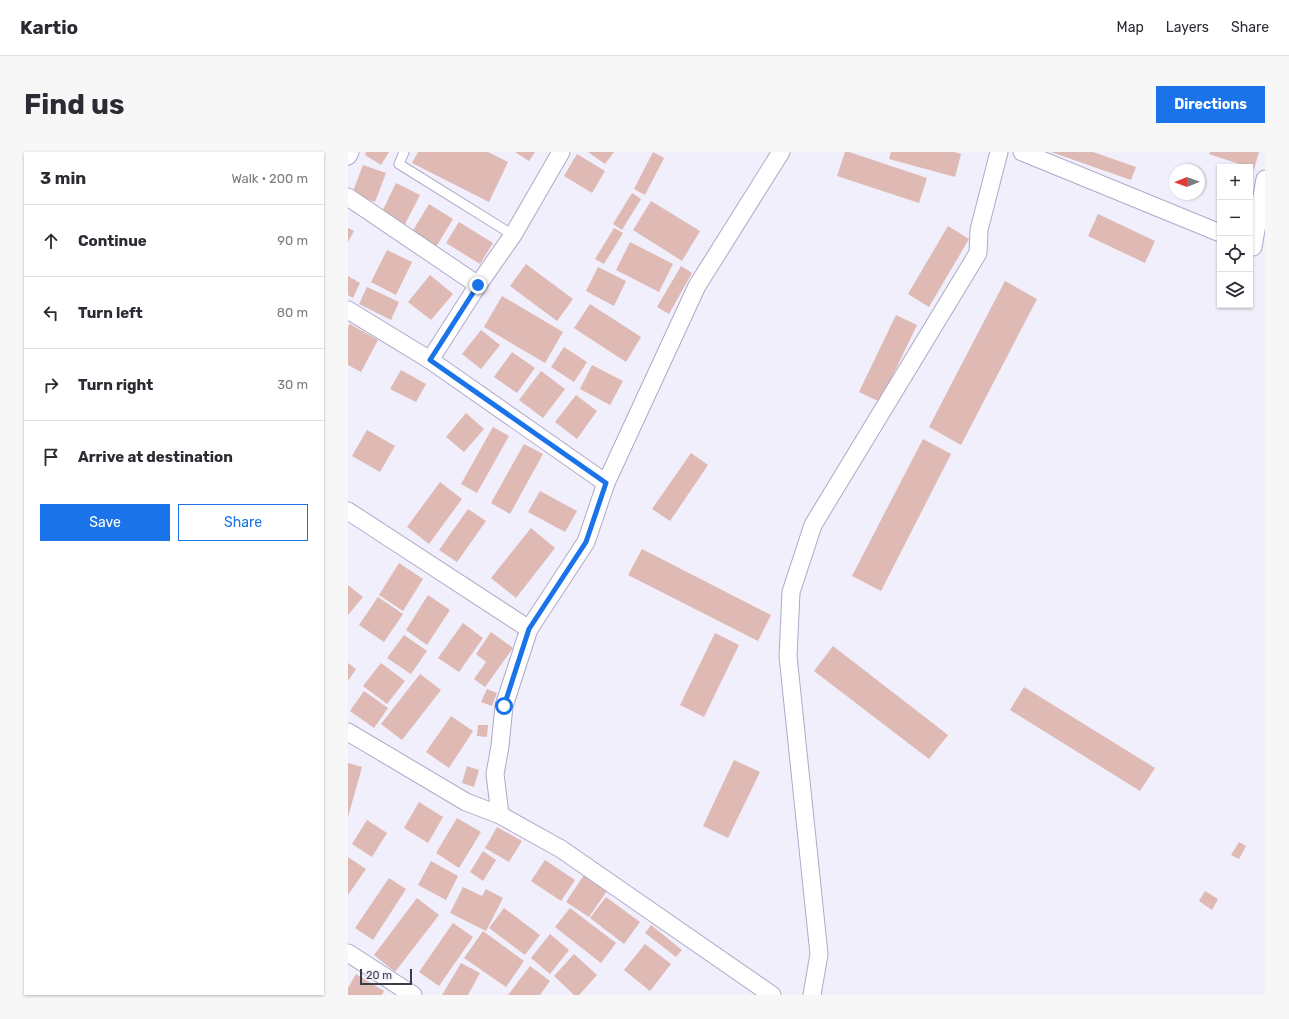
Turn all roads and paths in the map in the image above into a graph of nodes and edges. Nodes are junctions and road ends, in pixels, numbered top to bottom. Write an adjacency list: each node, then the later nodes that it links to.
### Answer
1 (350, 152): 7 (street)
2 (404, 152): 11 (lane)
3 (561, 152): 11 (street)
4 (781, 152): 16 (street)
5 (999, 152): 24 (street)
6 (1028, 153): 10 (street)
7 (348, 156)
8 (1265, 179): 12 (street)
9 (348, 197): 13 (street)
10 (1217, 232)
11 (513, 235): 13 (street)
12 (1256, 248)
13 (478, 285): 15 (street)
14 (348, 310): 15 (street)
15 (430, 360): 16 (street)
16 (606, 483): 18 (street)
17 (348, 511): 18 (street)
18 (529, 629): 20 (street)
19 (348, 732): 20 (street)
20 (500, 815): 23 (street)
21 (348, 953): 22 (street)
22 (413, 995)
23 (772, 995)
24 (812, 995)

